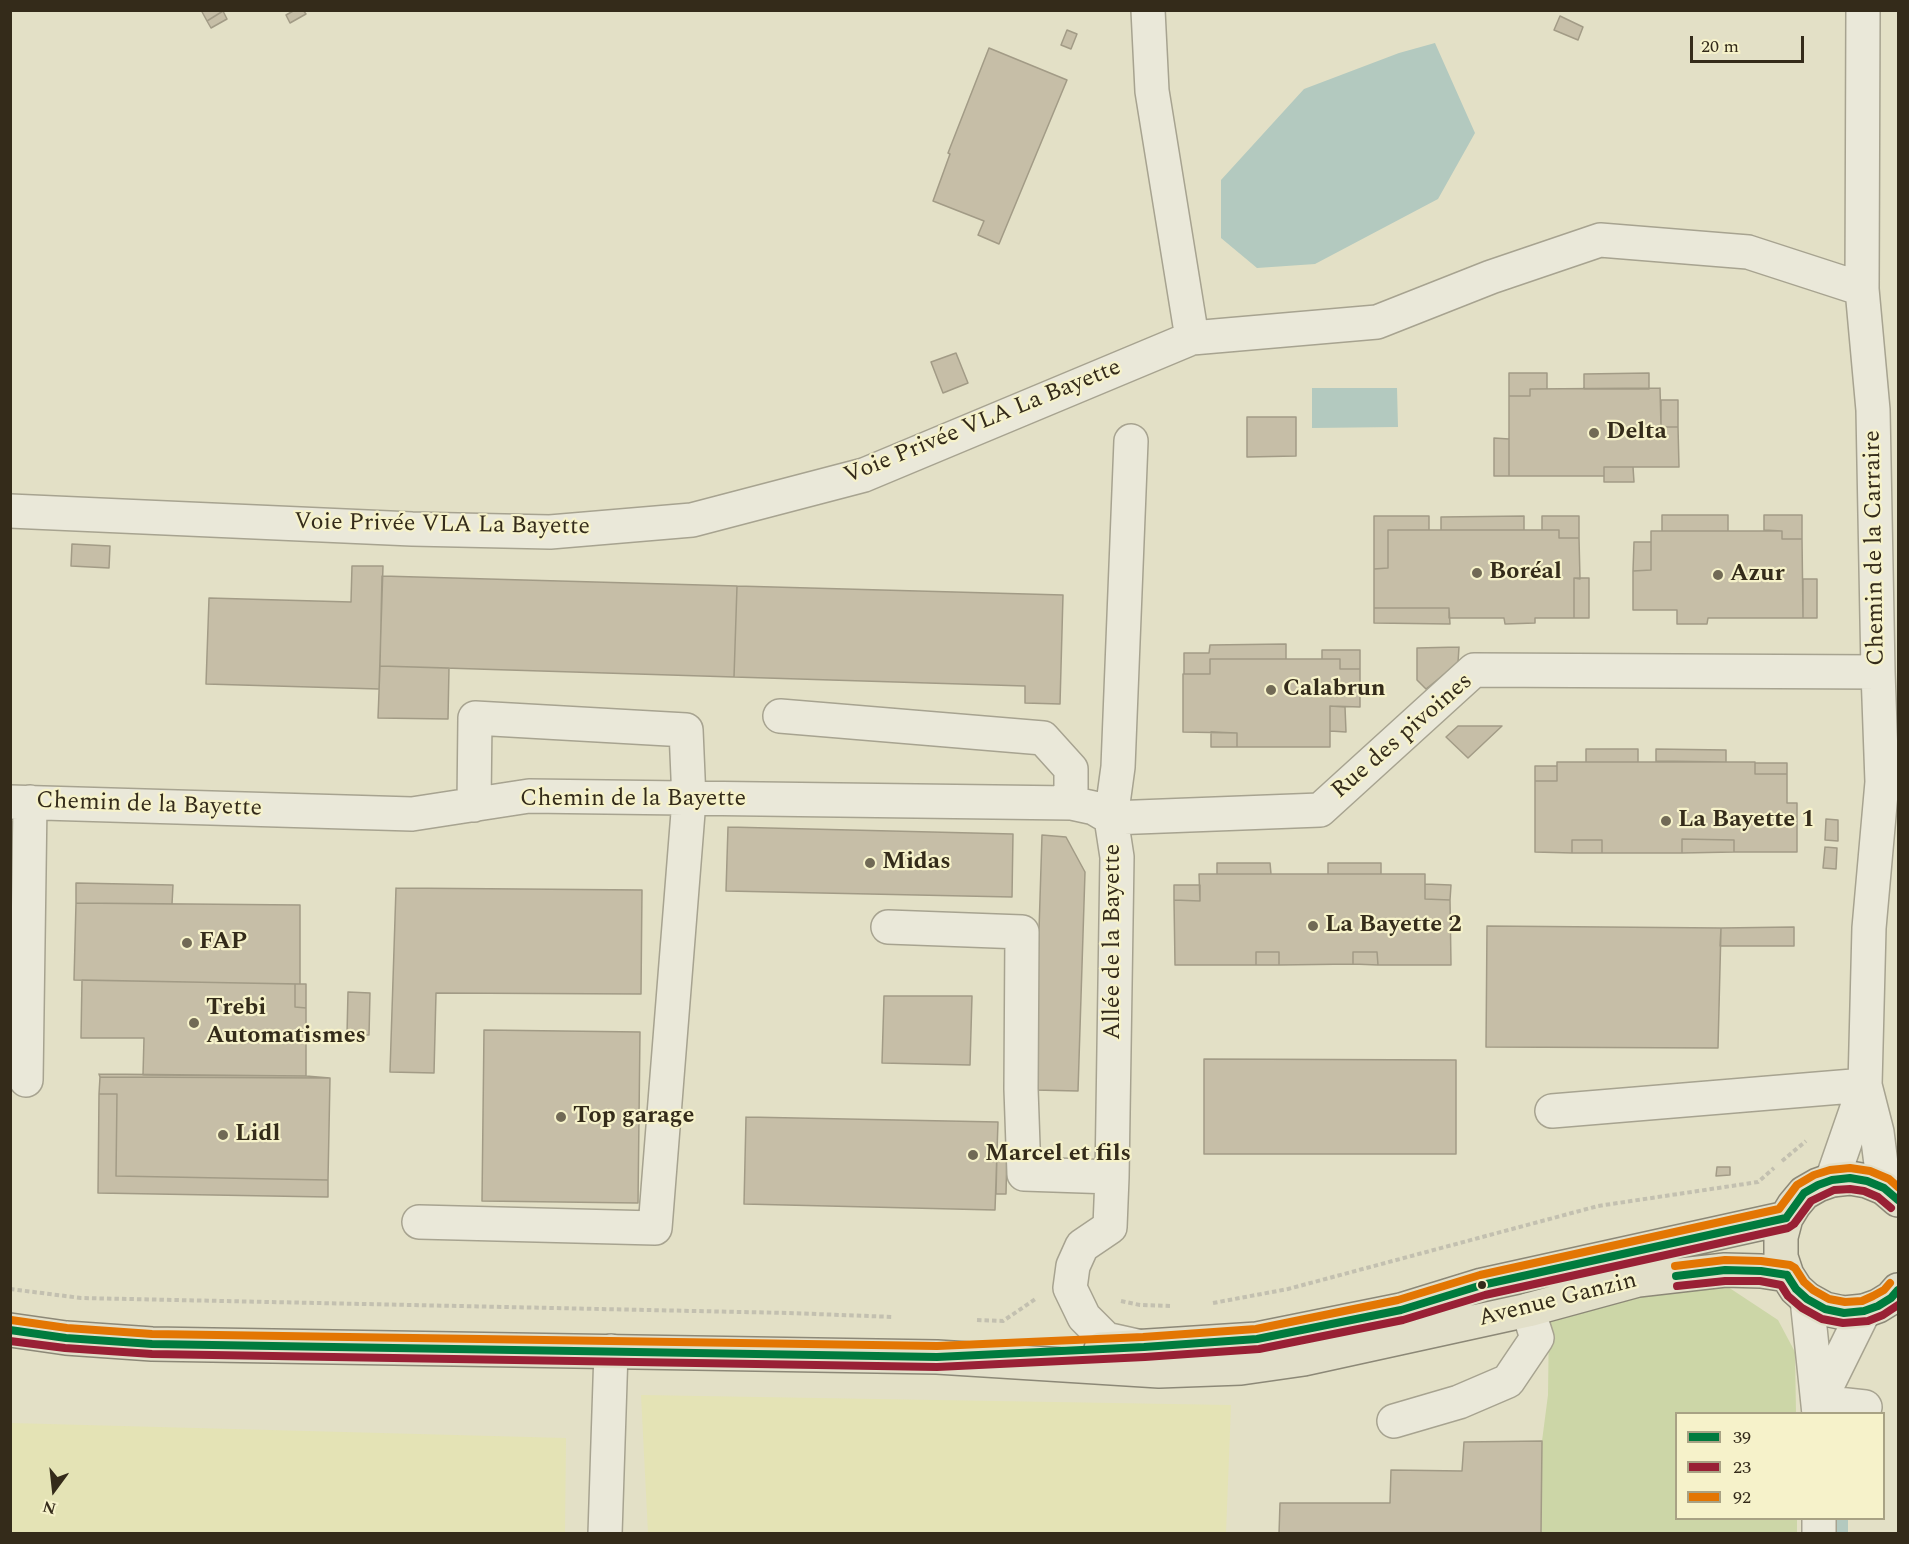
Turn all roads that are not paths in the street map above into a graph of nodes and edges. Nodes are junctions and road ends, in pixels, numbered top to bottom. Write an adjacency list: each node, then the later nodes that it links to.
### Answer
1 (1148, 10): 4 (street)
2 (1863, 10): 3 (street, Chemin de la Carraire)
3 (1862, 289): 4 (street, Voie Privée VLA La Bayette); 7 (street, Chemin de la Carraire)
4 (1192, 338): 6 (street, Voie Privée VLA La Bayette)
5 (1131, 441): 14 (street, Allée de la Bayette)
6 (10, 512)
7 (1878, 672): 9 (street, Chemin de la Carraire); 14 (street, Rue des pivoines)
8 (780, 716): 12 (street)
9 (1890, 783): 17 (street, Chemin de la Carraire)
10 (688, 800): 12 (street, Chemin de la Bayette); 13 (street, Chemin de la Bayette); 13 (street); 23 (street)
11 (20, 802): 13 (street, Chemin de la Bayette); 16 (street)
12 (1071, 803): 14 (street, Chemin de la Bayette)
13 (474, 805)
14 (1111, 818): 19 (street, Allée de la Bayette)
15 (888, 927): 19 (street)
16 (26, 1080)
17 (1865, 1085): 18 (street); 20 (street, Chemin de la Carraire); 21 (street, Chemin de la Carraire)
18 (1552, 1111)
19 (1113, 1177): 29 (street, Allée de la Bayette)
20 (1832, 1180): 21 (main road); 22 (main road)
21 (1891, 1194)
22 (1786, 1218): 24 (main road); 29 (main road, Avenue Ganzin)
23 (418, 1222)
24 (1797, 1287): 26 (main road, Avenue Ganzin); 27 (main road, Avenue Ganzin); 33 (street)
25 (1899, 1290): 27 (main road)
26 (1528, 1310): 31 (main road, Avenue Ganzin); 34 (street)
27 (1864, 1311): 33 (street)
28 (10, 1330): 30 (main road, Avenue Ganzin)
29 (1144, 1347): 31 (main road, Avenue Ganzin)
30 (611, 1351): 31 (main road, Avenue Ganzin); 35 (street)
31 (937, 1357)
32 (1865, 1407): 33 (street)
33 (1820, 1408)
34 (1394, 1421)
35 (605, 1533)

